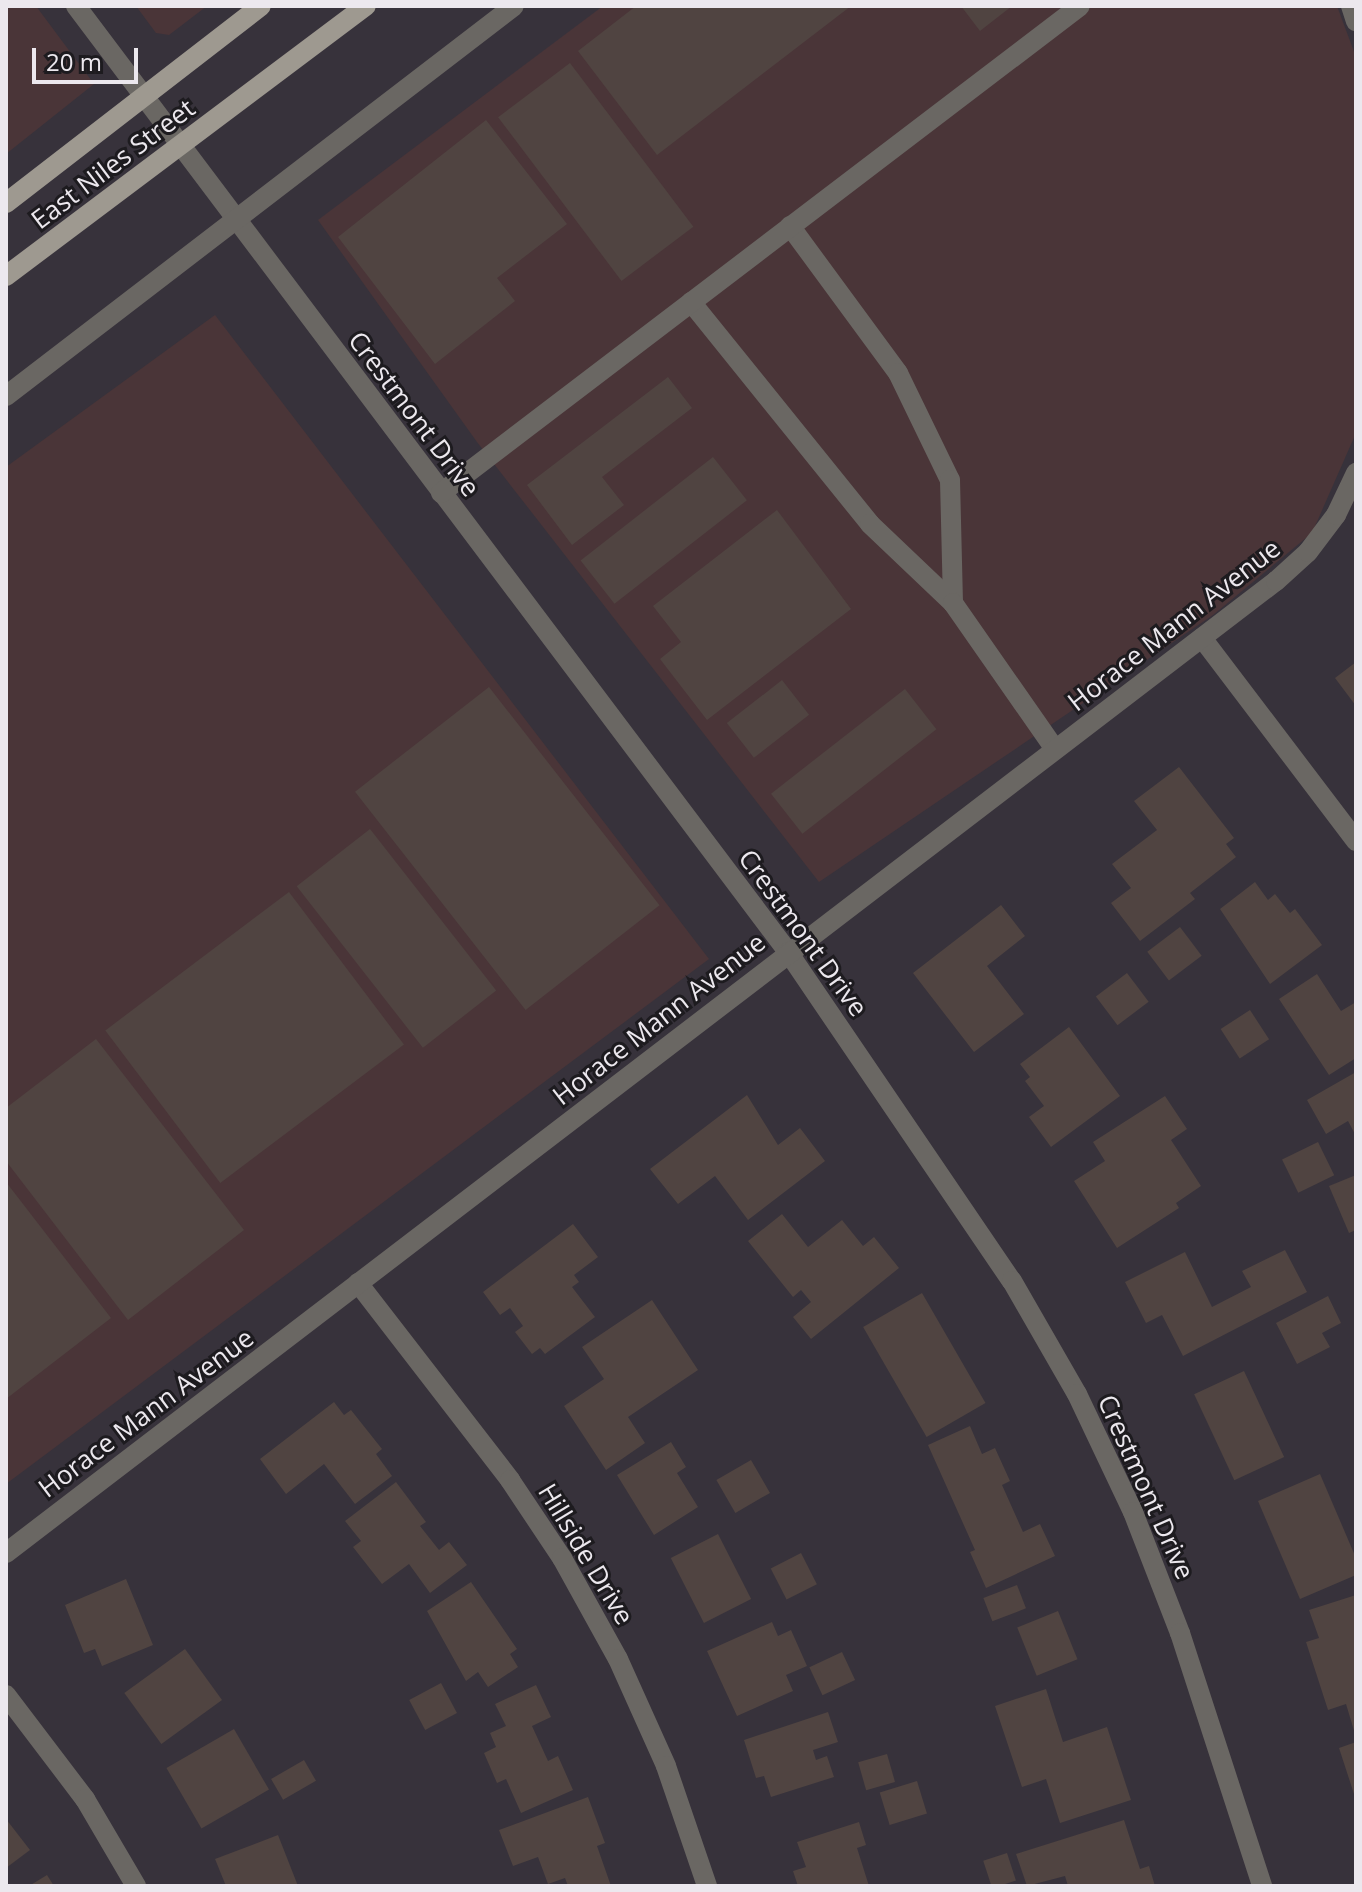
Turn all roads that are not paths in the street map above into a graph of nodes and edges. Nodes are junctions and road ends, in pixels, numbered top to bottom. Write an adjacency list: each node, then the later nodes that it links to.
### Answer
1 (76, 6): 8 (street, Crestmont Drive)
2 (261, 6): 8 (main road, East Niles Street)
3 (366, 6): 9 (main road, East Niles Street)
4 (514, 6): 11 (street)
5 (1080, 6): 12 (street)
6 (1351, 6): 7 (street)
7 (1356, 21)
8 (146, 98): 9 (street, Crestmont Drive); 10 (main road, East Niles Street)
9 (179, 144): 11 (street, Crestmont Drive); 13 (main road, East Niles Street)
10 (6, 203)
11 (235, 219): 15 (street); 17 (street, Crestmont Drive)
12 (790, 226): 14 (street); 18 (street)
13 (6, 276)
14 (691, 302): 17 (street); 18 (street)
15 (6, 396)
16 (1356, 473): 19 (street, Horace Mann Avenue)
17 (441, 493): 22 (street, Crestmont Drive)
18 (953, 603): 20 (street)
19 (1202, 638): 20 (street, Horace Mann Avenue); 21 (street)
20 (1055, 749): 22 (street, Horace Mann Avenue)
21 (1356, 841)
22 (788, 952): 23 (street, Horace Mann Avenue); 28 (street, Crestmont Drive)
23 (358, 1283): 24 (street, Horace Mann Avenue); 27 (street, Hillside Drive)
24 (6, 1553)
25 (6, 1695): 26 (street)
26 (136, 1886)
27 (707, 1886)
28 (1262, 1886)

